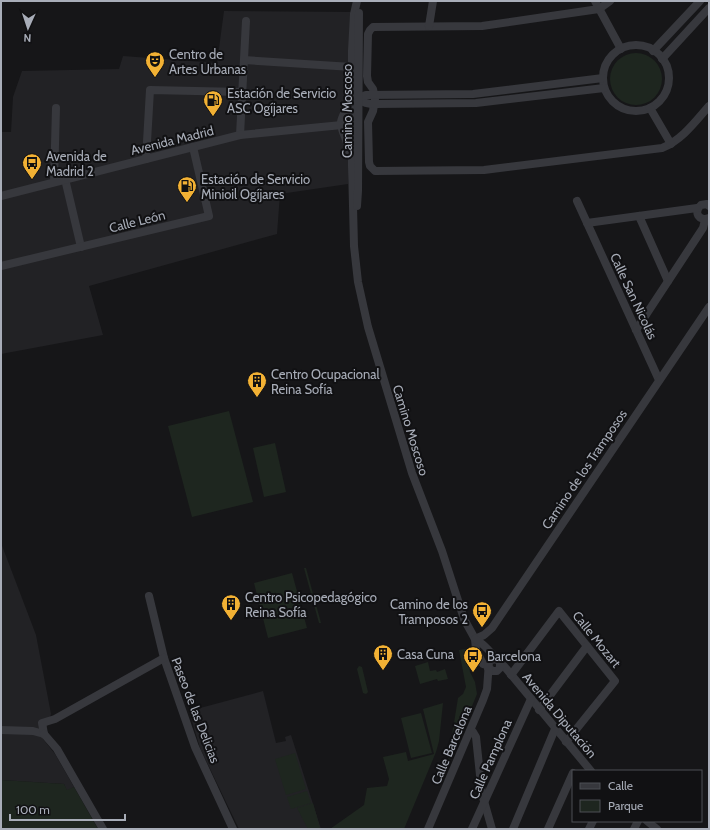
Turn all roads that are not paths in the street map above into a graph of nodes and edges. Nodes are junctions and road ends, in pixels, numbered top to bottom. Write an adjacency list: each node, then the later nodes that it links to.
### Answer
1 (357, 1): 11 (street, Camino Moscoso); 20 (street, Camino Moscoso)
2 (433, 1): 9 (street)
3 (595, 1): 7 (street)
4 (610, 1): 7 (street)
5 (700, 1): 12 (street)
6 (709, 8): 13 (street)
7 (599, 9): 9 (street); 10 (street)
8 (246, 21): 14 (street)
9 (429, 26): 19 (street)
10 (620, 49): 12 (street); 16 (street)
11 (352, 51): 15 (street, Camino Moscoso); 20 (street)
12 (654, 51): 13 (street)
13 (662, 59): 24 (street)
14 (244, 60): 15 (street); 18 (street)
15 (352, 67): 25 (street, Camino Moscoso); 27 (street)
16 (603, 78): 17 (street); 19 (street)
17 (604, 88): 21 (street); 24 (street)
18 (242, 92): 28 (street); 31 (street)
19 (374, 94): 20 (street); 21 (street)
20 (358, 99): 21 (street); 25 (street)
21 (375, 104): 29 (street)
22 (709, 106): 29 (street)
23 (56, 108): 35 (street)
24 (650, 108): 29 (street)
25 (355, 110): 26 (street, Camino Moscoso); 32 (street, Camino Moscoso)
26 (352, 124): 27 (street, Avenida Madrid); 32 (street); 33 (street, Camino Moscoso)
27 (341, 125): 28 (street, Avenida Madrid); 33 (street)
28 (240, 135): 30 (street, Avenida Madrid)
29 (671, 144)
30 (192, 147): 31 (street, Avenida Madrid); 44 (street, Calle León)
31 (146, 159): 34 (street, Avenida Madrid)
32 (358, 160): 42 (street, Camino Moscoso)
33 (352, 166): 42 (street, Camino Moscoso)
34 (65, 179): 35 (street, Avenida Madrid); 44 (street)
35 (54, 182): 36 (street, Avenida Madrid)
36 (1, 196)
37 (577, 200): 43 (street, Calle San Nicolás)
38 (709, 206): 39 (street)
39 (697, 208): 40 (street); 41 (street)
40 (638, 216): 43 (street); 46 (street)
41 (707, 219): 46 (street)
42 (354, 220): 51 (street, Camino Moscoso)
43 (587, 223): 48 (street, Calle San Nicolás)
44 (81, 248): 45 (street, Calle León)
45 (1, 266)
46 (668, 281): 48 (street)
47 (709, 307): 49 (street, Camino de los Tramposos)
48 (636, 330): 49 (street, Calle San Nicolás)
49 (659, 380): 51 (street, Camino de los Tramposos)
50 (149, 596): 53 (street, Paseo de las Delicias)
51 (475, 639): 54 (street, Camino Moscoso); 55 (street, Camino Moscoso)
52 (587, 646): 56 (street, Calle Mozart); 58 (street); 63 (street, Calle Mozart)
53 (164, 658): 62 (street); 71 (street, Paseo de las Delicias)
54 (498, 664): 55 (street); 56 (street, Avenida Diputación)
55 (488, 666): 61 (street, Calle Barcelona)
56 (511, 675): 57 (street, Avenida Diputación)
57 (531, 699): 58 (street, Avenida Diputación); 68 (street, Calle Pamplona)
58 (539, 710): 59 (street, Avenida Diputación)
59 (555, 729): 63 (street, Avenida Diputación); 75 (street)
60 (1, 730): 62 (street)
61 (471, 730): 68 (street); 72 (street, Calle Barcelona)
62 (44, 734): 70 (street)
63 (566, 742): 64 (street, Avenida Diputación)
64 (579, 758): 65 (street); 66 (street, Avenida Diputación)
65 (574, 770)
66 (590, 770)
67 (572, 774): 76 (street)
68 (484, 802): 73 (street, Calle Pamplona); 74 (street)
69 (648, 822): 77 (street)
70 (103, 829)
71 (233, 829)
72 (428, 829)
73 (472, 829)
74 (492, 829)
75 (513, 829)
76 (548, 829)
77 (657, 829)

